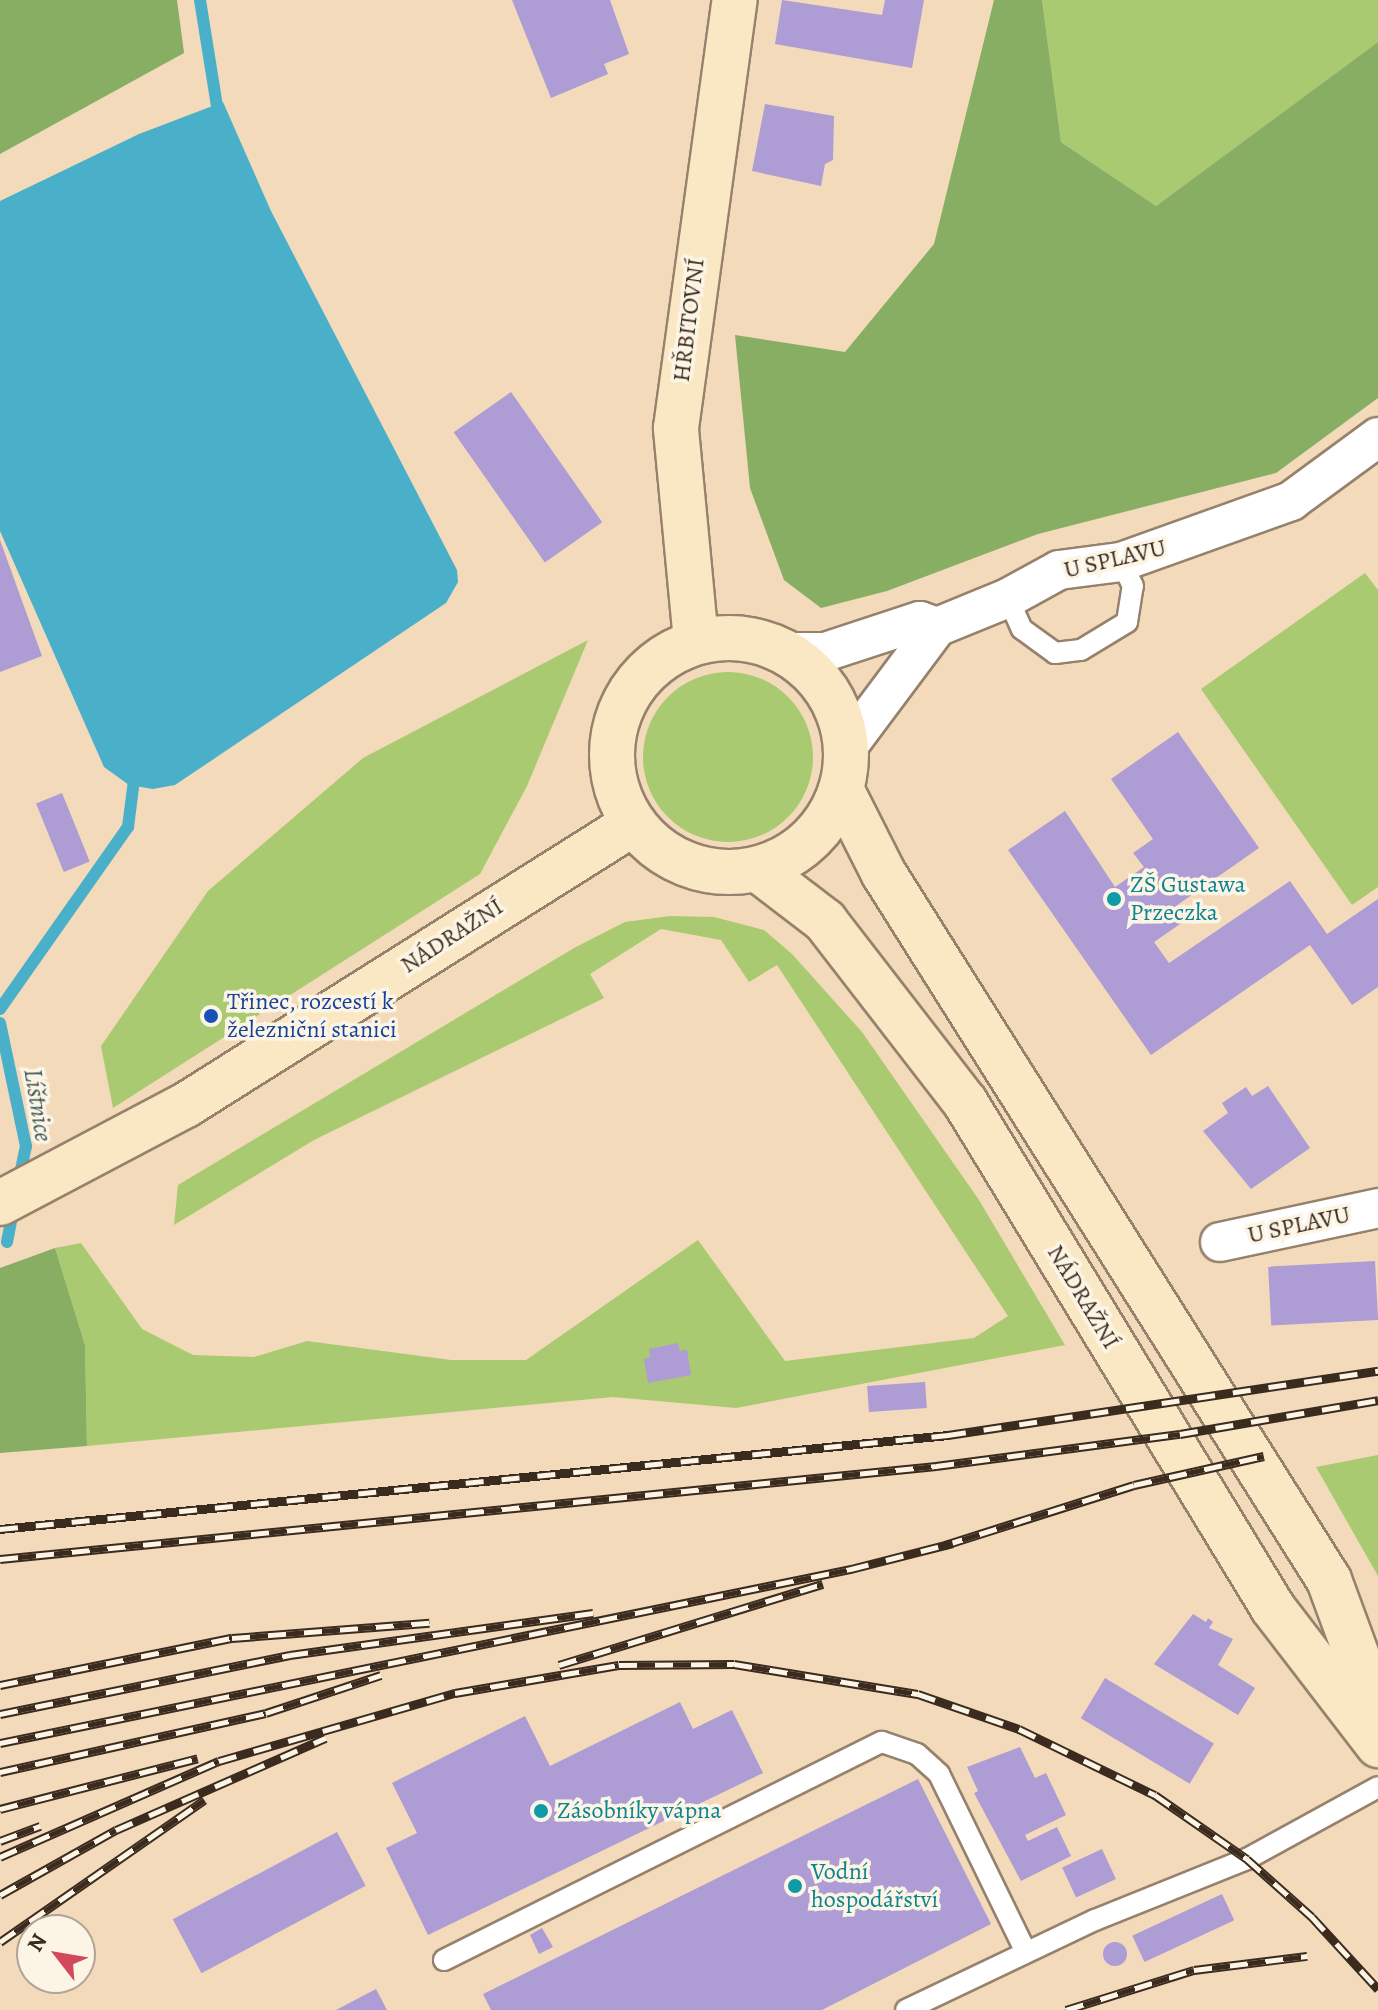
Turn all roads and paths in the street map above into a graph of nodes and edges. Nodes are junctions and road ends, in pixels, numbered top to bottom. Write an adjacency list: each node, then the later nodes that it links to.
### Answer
1 (735, 0): 6 (main road, HŘBITOVNÍ)
2 (1378, 437): 3 (street, U SPLAVU)
3 (1121, 562): 4 (street, U SPLAVU); 4 (lane)
4 (1008, 598): 5 (street, U SPLAVU)
5 (937, 627): 7 (street); 8 (street)
6 (696, 641): 7 (main road); 10 (main road)
7 (783, 652): 8 (main road)
8 (848, 746): 9 (main road)
9 (843, 793): 11 (main road); 15 (main road)
10 (634, 823): 11 (main road); 12 (main road, NÁDRAŽNÍ)
11 (761, 872): 16 (main road, NÁDRAŽNÍ)
12 (0, 1203)
13 (1378, 1208): 14 (street, U SPLAVU)
14 (1220, 1242)
15 (1378, 1713)
16 (1378, 1745)
17 (1378, 1787): 18 (lane)
18 (1026, 1952): 19 (lane); 20 (lane)
19 (444, 1960)
20 (906, 2010)

